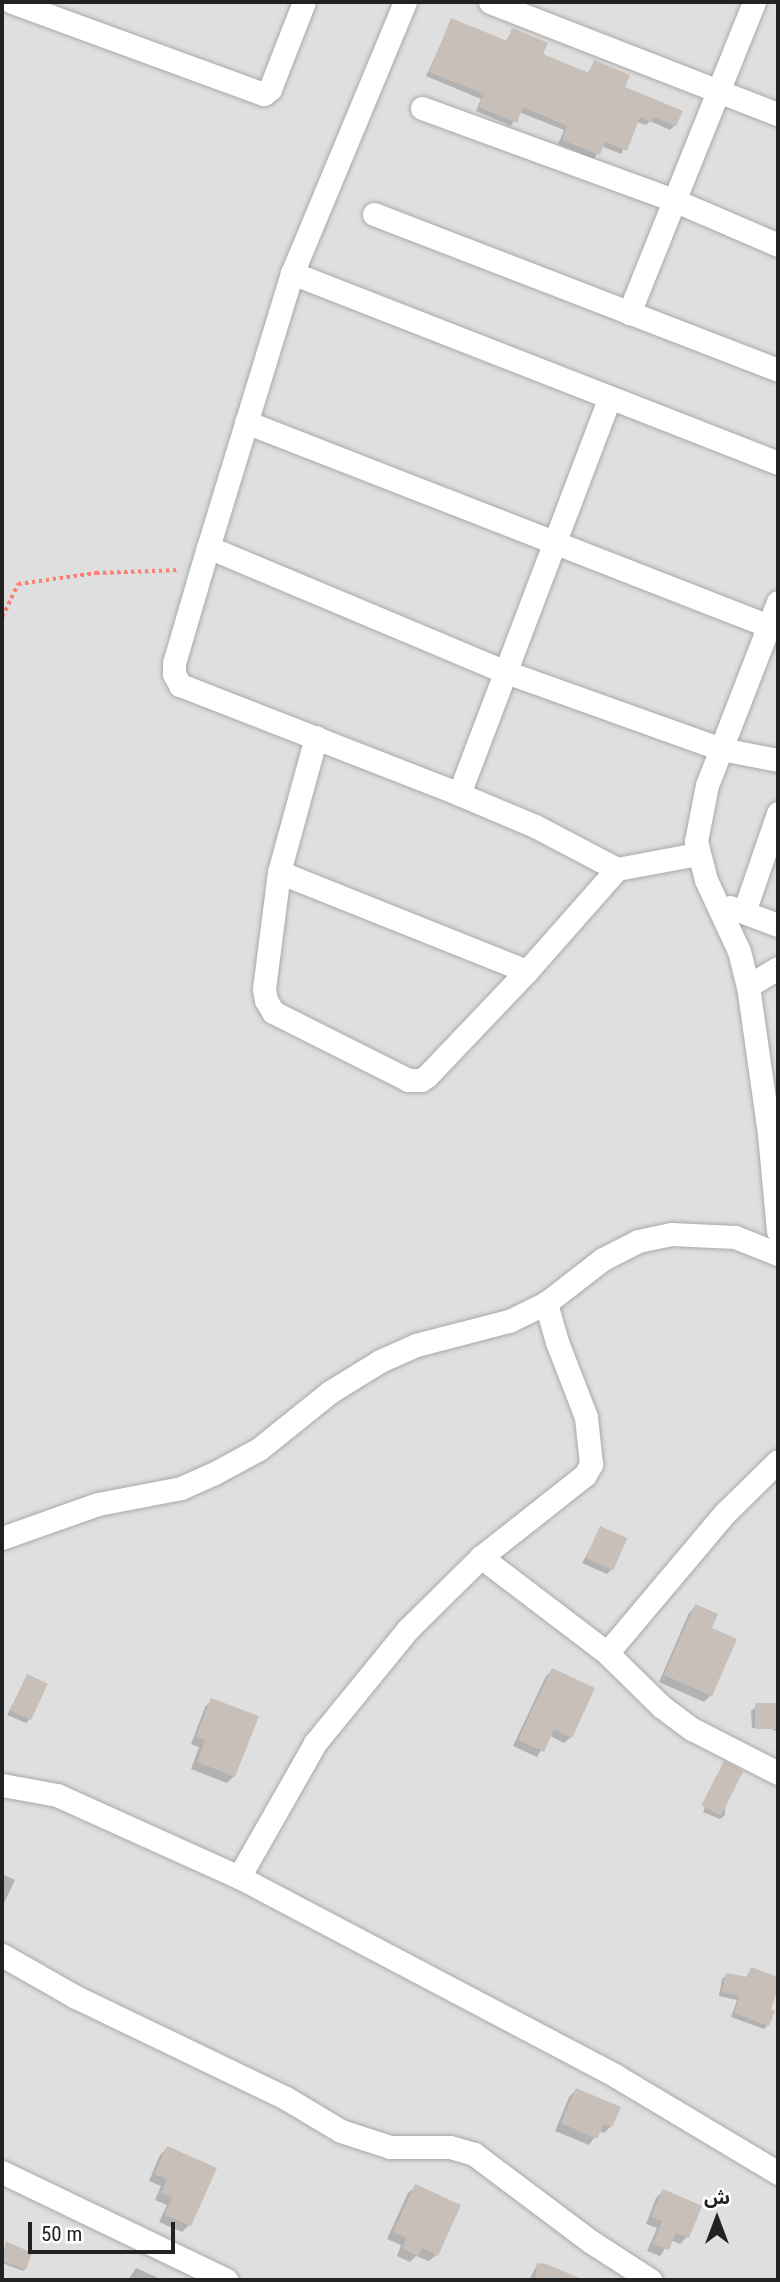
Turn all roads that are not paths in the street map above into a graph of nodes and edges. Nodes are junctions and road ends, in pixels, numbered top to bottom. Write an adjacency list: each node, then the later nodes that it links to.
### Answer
1 (12, 2): 5 (street)
2 (405, 2): 12 (street)
3 (490, 2): 6 (street)
4 (754, 2): 6 (street)
5 (301, 3)
6 (718, 90): 8 (street); 9 (street)
7 (422, 108): 9 (street)
8 (778, 114)
9 (676, 201): 11 (street); 13 (street)
10 (374, 214): 13 (street)
11 (778, 244)
12 (292, 273): 15 (street); 16 (street)
13 (629, 313): 14 (street)
14 (778, 370)
15 (609, 399): 17 (street); 18 (street)
16 (246, 422): 18 (street); 19 (street)
17 (778, 463)
18 (552, 541): 21 (street); 22 (street)
19 (205, 558): 22 (street); 23 (street)
20 (778, 602): 21 (street)
21 (769, 626): 24 (street)
22 (506, 672): 24 (street); 26 (street)
23 (316, 737): 26 (street); 30 (street)
24 (721, 748): 25 (street); 28 (street)
25 (778, 760)
26 (459, 794): 29 (street)
27 (778, 813): 32 (street)
28 (697, 854): 29 (street); 31 (street)
29 (617, 869): 35 (street)
30 (279, 872): 35 (street); 35 (street)
31 (717, 902): 32 (street); 36 (street)
32 (744, 912): 33 (street)
33 (778, 925)
34 (778, 968): 36 (street)
35 (527, 971)
36 (748, 986): 37 (street)
37 (774, 1135): 38 (street)
38 (778, 1231)
39 (778, 1254): 40 (street)
40 (546, 1303): 42 (street); 43 (street)
41 (778, 1461): 44 (street)
42 (2, 1538)
43 (481, 1557): 44 (street); 47 (street)
44 (607, 1653): 45 (street)
45 (778, 1773)
46 (2, 1785): 47 (street)
47 (239, 1877): 50 (street)
48 (2, 1955): 52 (street)
49 (2, 2172): 51 (street)
50 (778, 2173)
51 (226, 2280)
52 (650, 2280)

